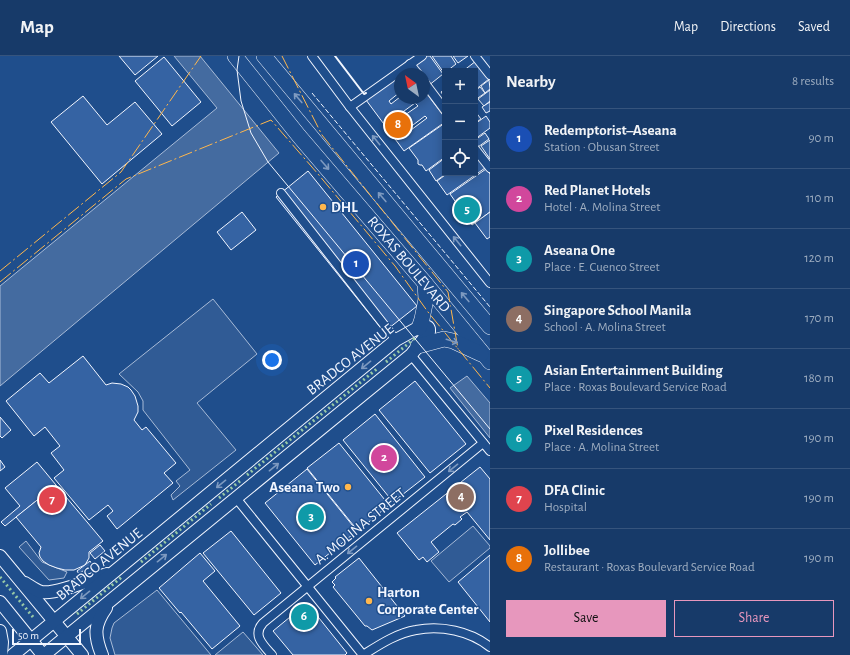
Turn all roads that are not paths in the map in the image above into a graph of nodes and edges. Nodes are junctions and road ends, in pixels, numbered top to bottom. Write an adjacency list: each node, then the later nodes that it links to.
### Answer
1 (234, 56): 15 (highway, ROXAS BOULEVARD, one-way to 15)
2 (264, 56): 17 (highway, ROXAS BOULEVARD, one-way to 2)
3 (312, 56): 11 (street)
4 (422, 56): 6 (street)
5 (475, 56): 8 (street)
6 (410, 64): 7 (street); 11 (street)
7 (413, 68)
8 (490, 75)
9 (430, 90): 10 (street)
10 (442, 106)
11 (350, 107): 16 (street, one-way to 11)
12 (478, 153): 13 (street)
13 (490, 168)
14 (282, 193): 19 (street)
15 (425, 283): 18 (highway); 21 (highway, ROXAS BOULEVARD)
16 (490, 283)
17 (490, 327)
18 (419, 328): 19 (street, BRADCO AVENUE); 20 (street, BRADCO AVENUE)
19 (396, 340): 25 (street, BRADCO AVENUE, one-way to 25)
20 (414, 350): 21 (highway, one-way to 21); 22 (street); 24 (street, BRADCO AVENUE, one-way to 20)
21 (487, 359)
22 (483, 443): 23 (street); 30 (street, A. MOLINA STREET, one-way to 30)
23 (490, 451)
24 (236, 498): 28 (street, BRADCO AVENUE, one-way to 24); 30 (street)
25 (141, 550): 27 (street, BRADCO AVENUE); 28 (street)
26 (0, 556): 29 (street)
27 (114, 572): 29 (street); 33 (street, BRADCO AVENUE, one-way to 33)
28 (145, 572): 31 (street, BRADCO AVENUE)
29 (20, 580): 33 (street)
30 (307, 587): 43 (street, A. MOLINA STREET); 44 (street)
31 (110, 601): 35 (street, BRADCO AVENUE); 42 (street)
32 (0, 602): 36 (street)
33 (53, 622): 35 (street); 36 (street, BRADCO AVENUE)
34 (0, 631): 38 (street)
35 (66, 637): 40 (street, BRADCO AVENUE); 41 (street)
36 (31, 640): 39 (street, BRADCO AVENUE); 40 (street)
37 (490, 647): 44 (street)
38 (1, 655)
39 (13, 655)
40 (44, 655)
41 (82, 655)
42 (102, 655)
43 (272, 655)
44 (363, 655)

